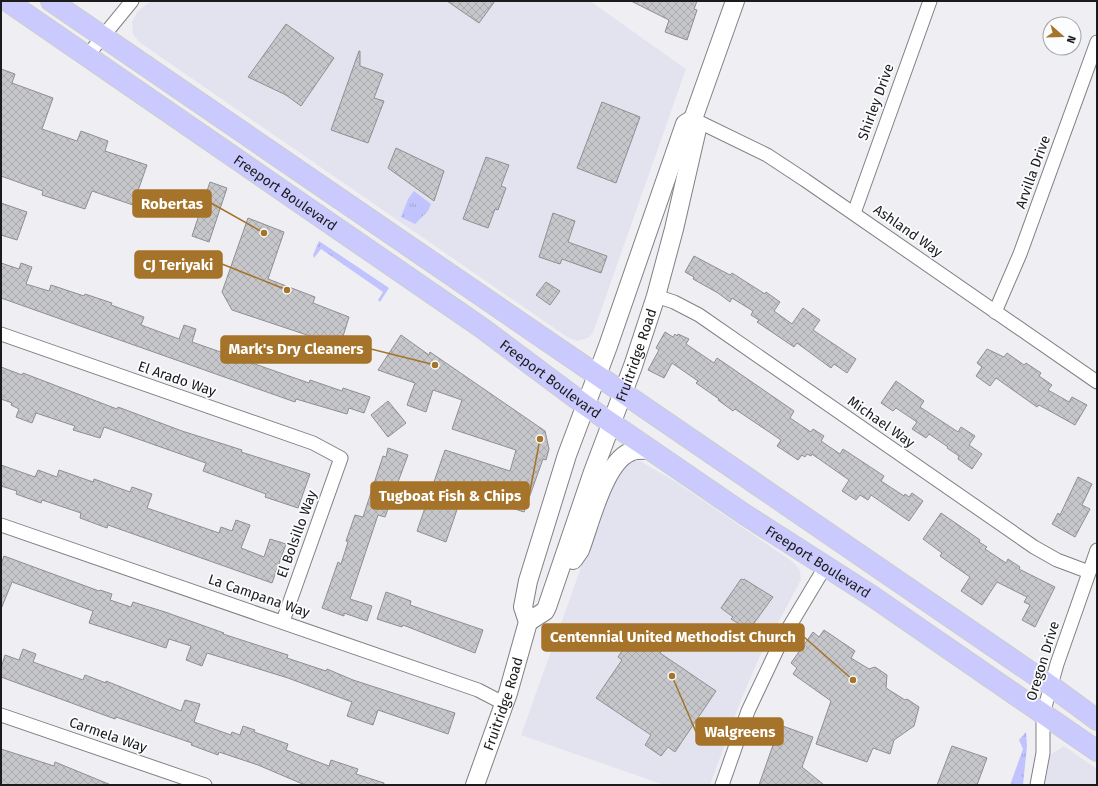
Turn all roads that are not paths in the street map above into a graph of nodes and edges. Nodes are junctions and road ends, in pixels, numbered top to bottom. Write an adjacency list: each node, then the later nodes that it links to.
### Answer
1 (7, 1): 8 (main road, Freeport Boulevard)
2 (51, 1): 6 (main road, Freeport Boulevard)
3 (132, 1): 6 (street)
4 (735, 1): 9 (main road, Fruitridge Road)
5 (930, 1): 10 (street, Shirley Drive)
6 (102, 36): 8 (street); 14 (main road, Freeport Boulevard)
7 (1097, 42): 12 (street, Arvilla Drive)
8 (87, 56): 17 (main road, Freeport Boulevard)
9 (693, 119): 10 (street, Ashland Way); 11 (main road, Fruitridge Road); 14 (main road, Fruitridge Road)
10 (854, 213): 12 (street, Ashland Way)
11 (656, 296): 16 (main road, Fruitridge Road); 24 (street, Michael Way)
12 (995, 312): 15 (street, Ashland Way)
13 (1, 334): 20 (street, El Arado Way)
14 (597, 374): 16 (main road, Freeport Boulevard); 17 (main road, Fruitridge Road)
15 (1097, 382)
16 (624, 393): 18 (main road, Fruitridge Road); 28 (main road, Freeport Boulevard)
17 (585, 405): 18 (main road, Freeport Boulevard); 27 (main road, Fruitridge Road)
18 (612, 423): 19 (main road, Freeport Boulevard); 25 (main road, Fruitridge Road)
19 (652, 450): 23 (main road, Freeport Boulevard); 25 (main road)
20 (341, 458): 26 (street, El Bolsillo Way)
21 (1, 525): 26 (street, La Campana Way)
22 (1097, 550): 24 (street, Oregon Drive)
23 (826, 567): 30 (main road, Freeport Boulevard); 36 (street)
24 (1089, 572): 28 (street, Oregon Drive)
25 (557, 582): 27 (main road, Fruitridge Road)
26 (283, 621): 29 (street, La Campana Way)
27 (528, 622): 29 (main road, Fruitridge Road)
28 (1051, 686): 30 (street, Oregon Drive); 32 (main road, Freeport Boulevard)
29 (505, 704): 35 (main road, Fruitridge Road)
30 (1043, 714): 33 (main road, Freeport Boulevard); 37 (street, Oregon Drive)
31 (1, 715): 34 (street, Carmela Way)
32 (1097, 720)
33 (1097, 751)
34 (205, 785)
35 (475, 785)
36 (722, 785)
37 (1037, 785)

